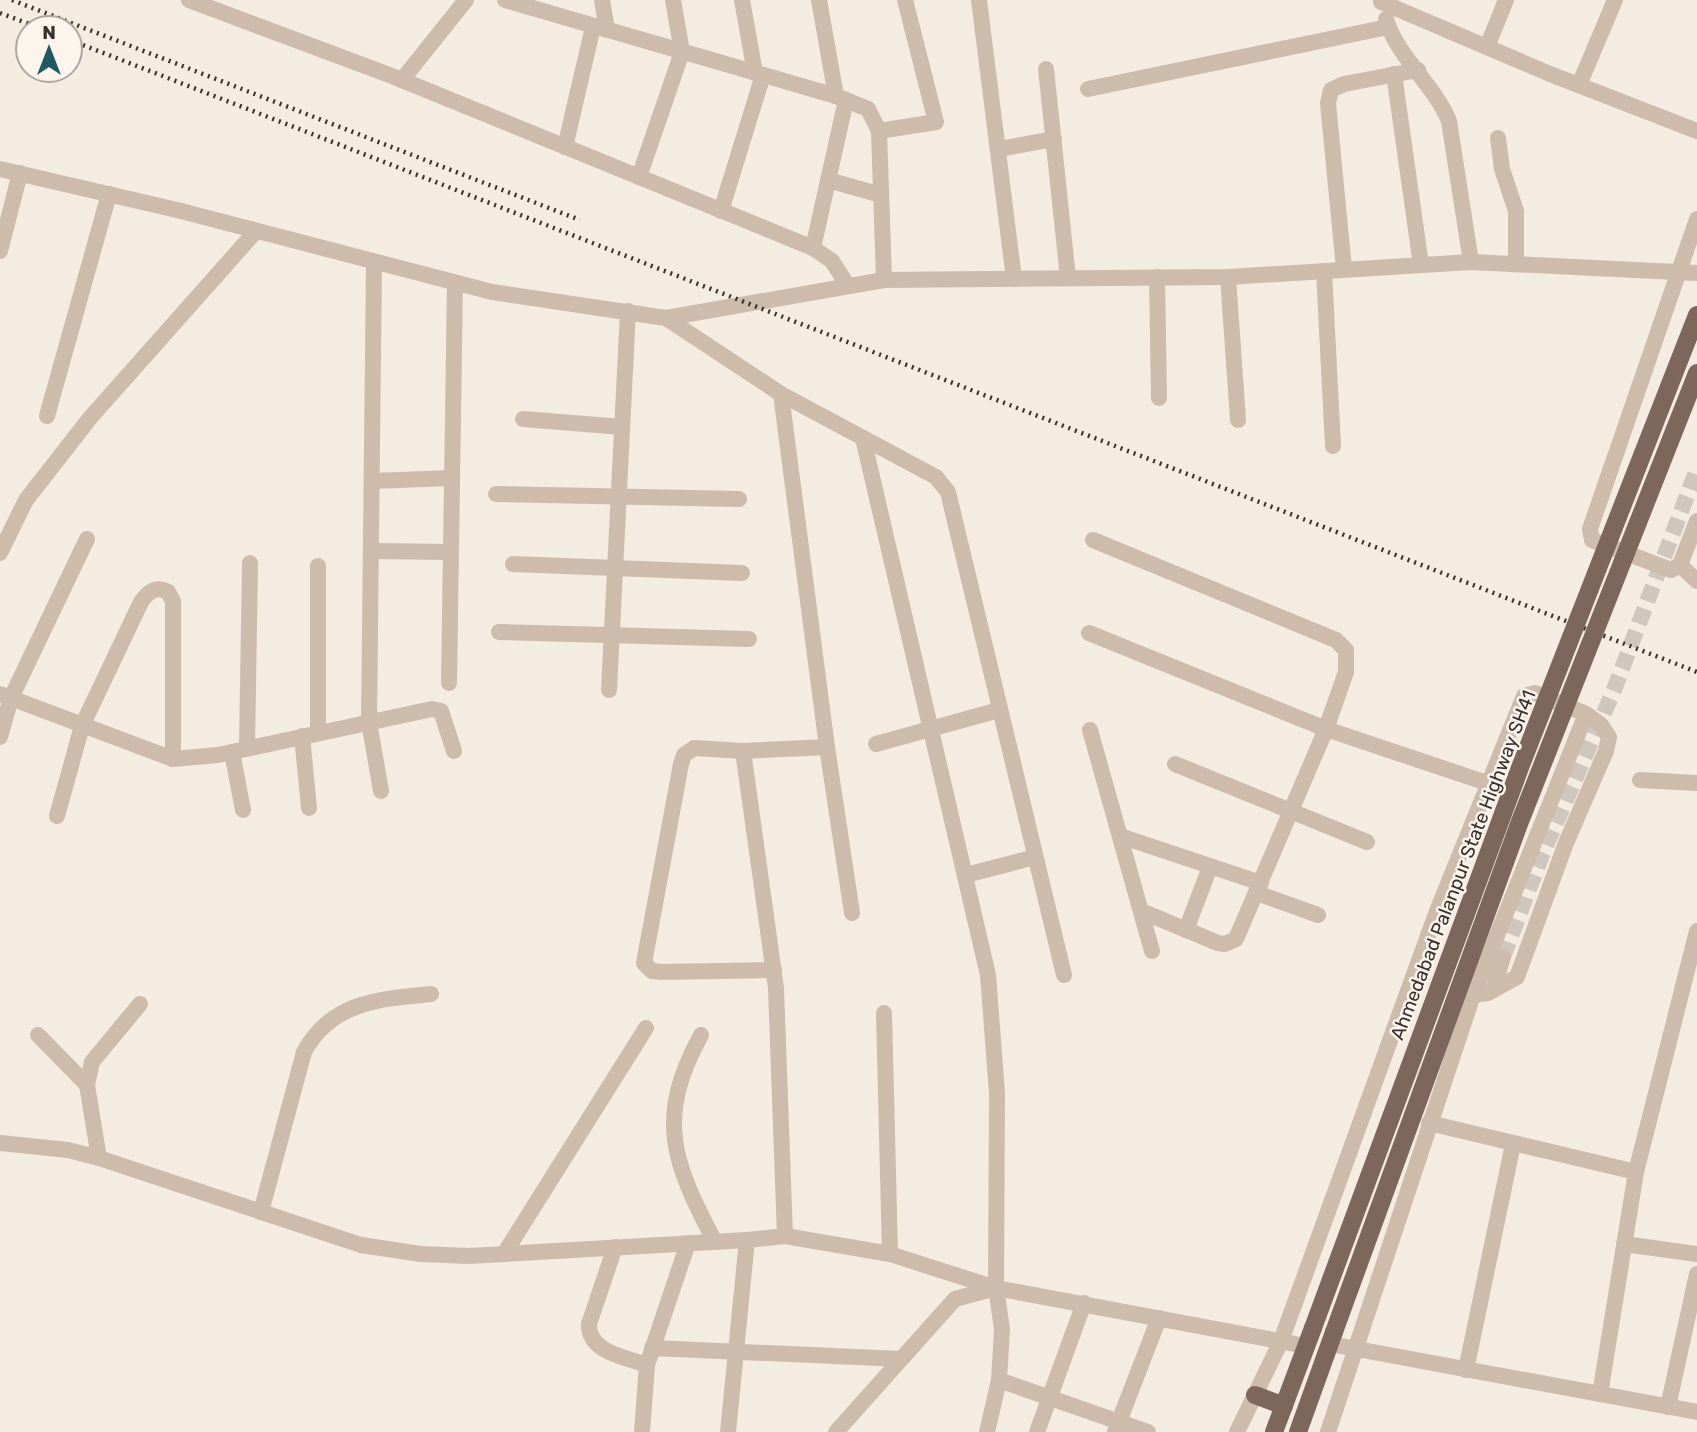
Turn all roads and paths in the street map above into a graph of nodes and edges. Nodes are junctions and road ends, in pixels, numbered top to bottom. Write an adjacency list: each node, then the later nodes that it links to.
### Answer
1 (189, 0): 14 (street)
2 (466, 0): 23 (street)
3 (505, 0): 13 (street)
4 (602, 0): 16 (street)
5 (673, 0): 18 (street)
6 (742, 0): 21 (street)
7 (819, 0): 26 (street)
8 (905, 0): 27 (street)
9 (979, 0): 32 (street)
10 (1506, 0): 17 (street)
11 (1615, 0): 24 (street)
12 (1381, 1): 15 (street); 17 (street)
13 (527, 4): 16 (street)
14 (217, 5): 23 (street)
15 (1388, 27): 20 (street); 25 (street)
16 (600, 29): 18 (street); 31 (street)
17 (1486, 47): 24 (street)
18 (682, 52): 21 (street); 35 (street)
19 (1046, 69): 30 (street)
20 (1418, 70): 22 (street); 45 (street)
21 (759, 74): 26 (street); 39 (street)
22 (1394, 74): 47 (street); 48 (street)
23 (402, 80): 31 (street)
24 (1579, 85): 28 (street)
25 (1088, 89)
26 (841, 98): 27 (street); 36 (street)
27 (880, 131): 38 (street)
28 (1697, 131)
29 (1498, 138): 46 (street)
30 (1054, 139): 32 (street); 54 (street)
31 (565, 147): 35 (street)
32 (999, 149): 55 (street)
33 (0, 169): 34 (street)
34 (20, 173): 37 (street); 43 (street)
35 (639, 177): 39 (street)
36 (828, 180): 38 (street); 42 (street)
37 (109, 194): 41 (street); 65 (street)
38 (881, 195): 56 (street)
39 (722, 211): 42 (street)
40 (1697, 219): 49 (street)
41 (256, 231): 44 (street); 81 (street)
42 (813, 247): 58 (street)
43 (0, 251)
44 (374, 262): 57 (street); 72 (street)
45 (1471, 262): 46 (street); 47 (street)
46 (1516, 263): 49 (street)
47 (1421, 265): 48 (street)
48 (1344, 269): 50 (street)
49 (1678, 270): 51 (street); 84 (street)
50 (1324, 271): 53 (street); 70 (street)
51 (1697, 272)
52 (1157, 277): 53 (street); 54 (street); 64 (street)
53 (1228, 277): 67 (street)
54 (1068, 278): 55 (street)
55 (1014, 279): 56 (street)
56 (884, 280): 58 (street)
57 (455, 283): 59 (street); 71 (street)
58 (848, 286): 61 (street)
59 (628, 311): 61 (street); 68 (street)
60 (1697, 315): 165 (main road, Ahmedabad Palanpur State Highway SH41, bridge)
61 (666, 317): 63 (street)
62 (1697, 373): 163 (main road, Ahmedabad Palanpur State Highway SH41, bridge)
63 (781, 394): 69 (street); 106 (street)
64 (1159, 398)
65 (47, 416)
66 (523, 419): 68 (street)
67 (1238, 420)
68 (622, 427): 74 (street)
69 (863, 438): 96 (street); 101 (street)
70 (1333, 446)
71 (452, 478): 72 (street); 80 (street)
72 (372, 481): 79 (street)
73 (496, 494): 74 (street)
74 (619, 497): 75 (street); 86 (street)
75 (739, 499)
76 (1697, 521): 84 (street)
77 (87, 539): 95 (street)
78 (1093, 540): 100 (street)
79 (371, 551): 80 (street); 98 (street)
80 (451, 552): 93 (street)
81 (0, 553)
82 (250, 562): 107 (street)
83 (513, 564): 86 (street)
84 (1680, 565): 88 (street)
85 (318, 566): 103 (street)
86 (615, 566): 87 (street); 91 (street)
87 (742, 573)
88 (1697, 581)
89 (499, 632): 91 (street)
90 (1088, 633): 100 (street)
91 (612, 634): 92 (street); 94 (street)
92 (749, 639)
93 (449, 683)
94 (609, 690)
95 (6, 696): 99 (street); 104 (street)
96 (999, 710): 101 (street); 122 (street)
97 (1586, 714): 113 (street); 135 (street); 137 (street)
98 (369, 722): 103 (street); 108 (street); 115 (street)
99 (82, 726): 110 (street); 110 (street); 119 (street)
100 (1326, 729): 113 (street); 118 (street)
101 (932, 730): 105 (street); 124 (street)
102 (1090, 730): 120 (street)
103 (310, 735): 107 (street); 116 (street)
104 (0, 737)
105 (876, 744)
106 (827, 747): 109 (street); 127 (street)
107 (240, 750): 110 (street); 117 (street)
108 (454, 751)
109 (743, 751): 133 (street); 133 (street)
110 (173, 759)
111 (1175, 764): 118 (street)
112 (1640, 780): 114 (street)
113 (1486, 783): 164 (street)
114 (1697, 783)
115 (381, 791)
116 (309, 808)
117 (243, 810)
118 (1292, 810): 121 (street); 125 (street)
119 (57, 816)
120 (1120, 836): 123 (street); 126 (street)
121 (1367, 842)
122 (1035, 857): 124 (street); 134 (street)
123 (1210, 866): 125 (street); 129 (street)
124 (966, 875): 160 (street)
125 (1259, 888): 128 (street); 129 (street)
126 (1141, 911): 129 (street); 131 (street)
127 (852, 913)
128 (1318, 915)
129 (1186, 930)
130 (1697, 931): 148 (street)
131 (1152, 951)
132 (1503, 957): 135 (street)
133 (774, 970): 150 (street)
134 (1064, 975)
135 (1493, 990): 137 (street)
136 (431, 994): 149 (street)
137 (1473, 995): 144 (street)
138 (141, 1004): 143 (street)
139 (884, 1013): 157 (street)
140 (646, 1028): 156 (street)
141 (38, 1035): 143 (street)
142 (701, 1035): 152 (street)
143 (87, 1085): 147 (street)
144 (1429, 1123): 146 (street); 167 (street)
145 (0, 1143): 147 (street)
146 (1513, 1144): 148 (street); 171 (street)
147 (99, 1158): 149 (street)
148 (1636, 1172): 154 (street)
149 (261, 1212): 156 (street)
150 (785, 1236): 151 (street); 157 (street)
151 (747, 1240): 152 (street); 168 (street)
152 (715, 1241): 153 (street)
153 (688, 1243): 155 (street); 166 (street)
154 (1624, 1244): 158 (street); 173 (street)
155 (615, 1247): 156 (street); 170 (street)
156 (505, 1254)
157 (890, 1254): 160 (street)
158 (1697, 1254)
159 (1697, 1274): 177 (street)
160 (996, 1288): 161 (street); 169 (street); 172 (street)
161 (1084, 1303): 162 (street); 174 (street)
162 (1159, 1318): 164 (street); 179 (street)
163 (1332, 1338): 167 (street); 188 (main road, Ahmedabad Palanpur State Highway SH41)
164 (1281, 1341): 165 (street); 175 (street)
165 (1306, 1346): 176 (main road, Ahmedabad Palanpur State Highway SH41)
166 (652, 1348): 168 (street); 170 (street)
167 (1354, 1349): 171 (street); 189 (street)
168 (736, 1352): 169 (street); 181 (street)
169 (901, 1359): 182 (street)
170 (647, 1365): 180 (street)
171 (1466, 1370): 173 (street)
172 (999, 1380): 174 (street); 183 (street)
173 (1600, 1394): 177 (street)
174 (1048, 1395): 179 (street); 184 (street)
175 (1255, 1395): 176 (main road); 186 (street)
176 (1284, 1406): 187 (main road, Ahmedabad Palanpur State Highway SH41)
177 (1668, 1407): 178 (street)
178 (1697, 1412)
179 (1117, 1427): 185 (street)
180 (642, 1432)
181 (728, 1432)
182 (836, 1432)
183 (987, 1432)
184 (1037, 1432)
185 (1148, 1432)
186 (1237, 1432)
187 (1274, 1432)
188 (1297, 1432)
189 (1328, 1432)

